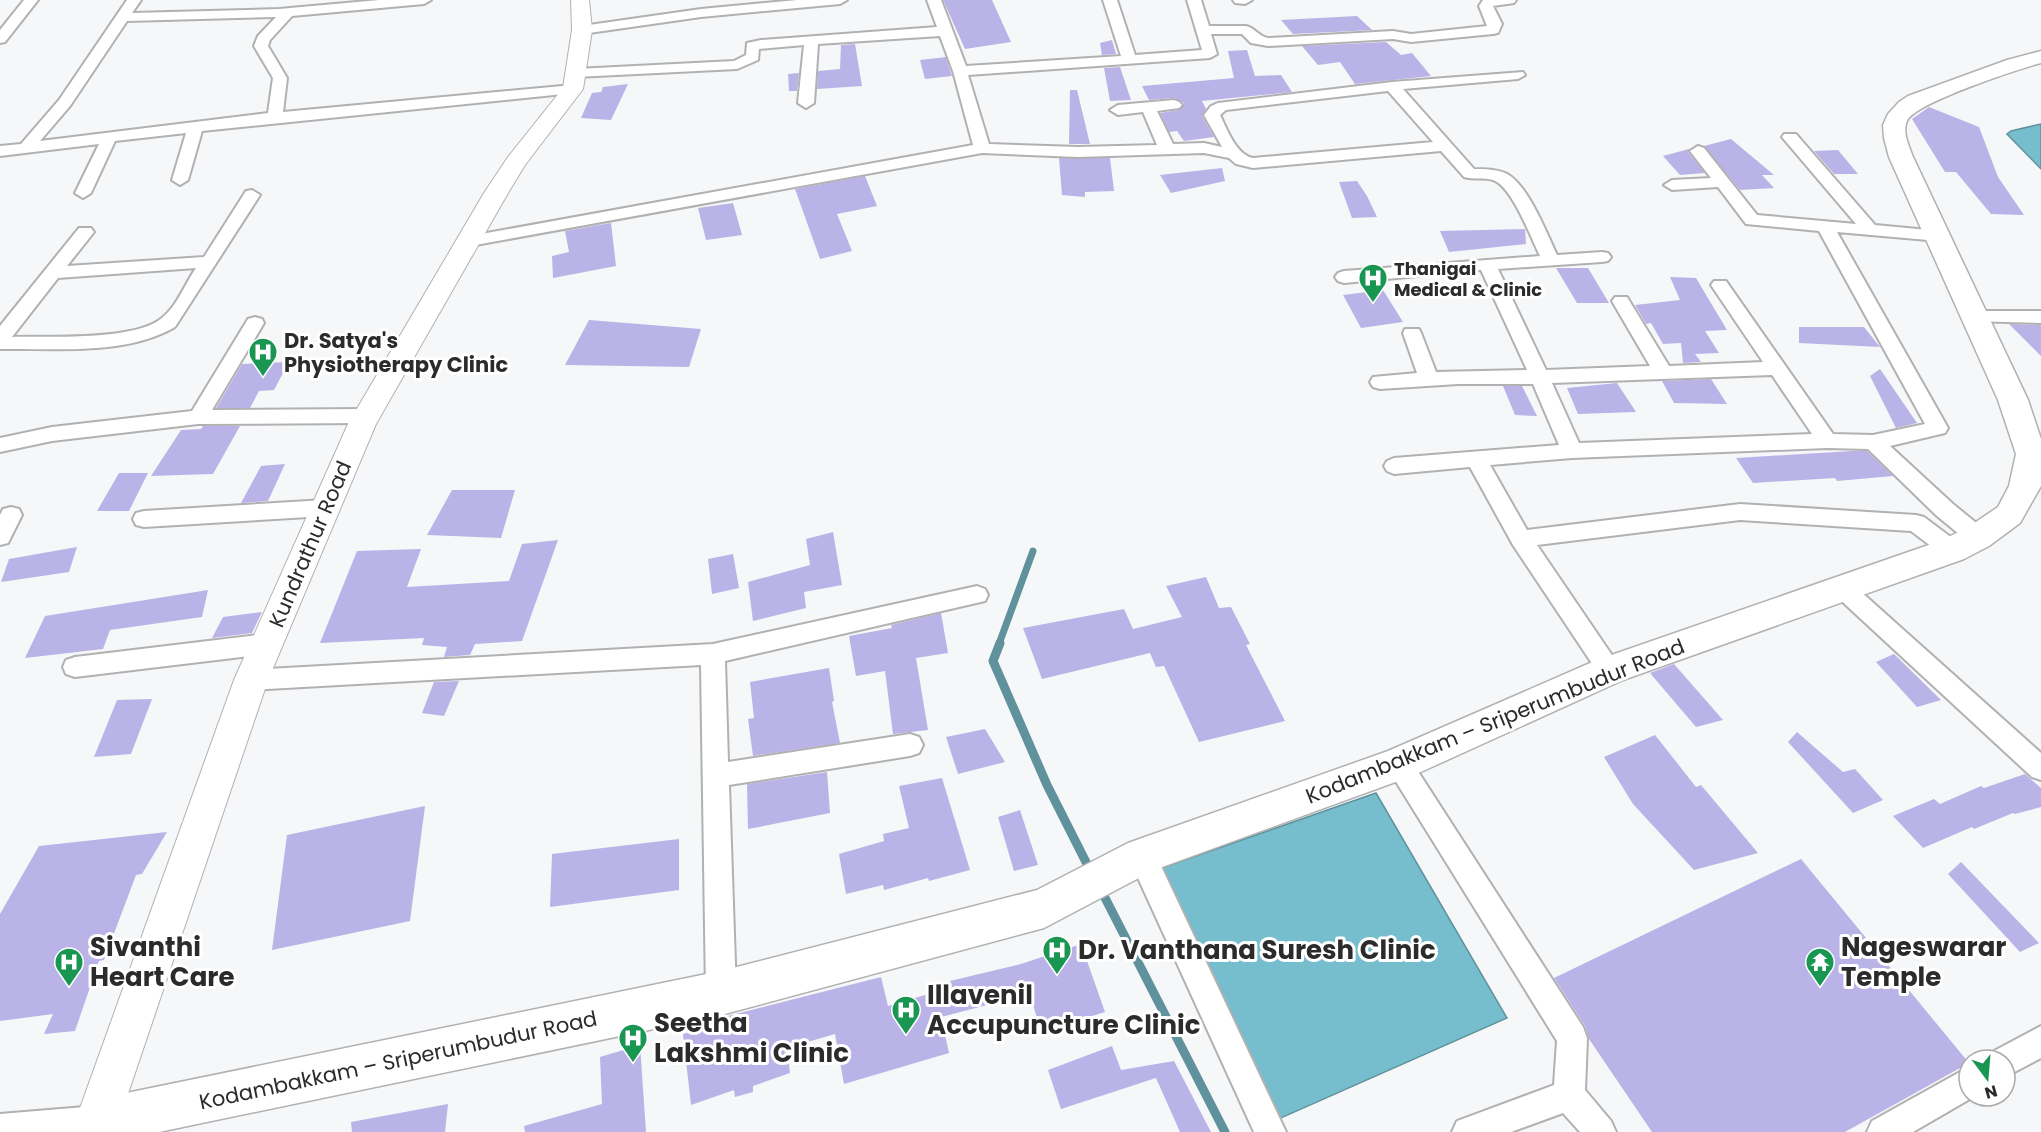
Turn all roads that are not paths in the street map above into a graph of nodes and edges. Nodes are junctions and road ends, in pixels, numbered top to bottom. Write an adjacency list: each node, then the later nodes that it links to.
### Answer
1 (31, 0): 18 (street)
2 (134, 0): 15 (street)
3 (270, 0): 13 (street)
4 (424, 0): 10 (street)
5 (840, 0): 11 (street)
6 (934, 0): 17 (street)
7 (1110, 0): 21 (street)
8 (1194, 0): 16 (street)
9 (1509, 0): 16 (street)
10 (362, 3): 12 (street)
11 (703, 7): 14 (street)
12 (283, 13): 13 (street); 30 (street)
13 (263, 14): 15 (street)
14 (581, 15): 24 (street)
15 (122, 17): 36 (street)
16 (1203, 30): 21 (street)
17 (945, 32): 19 (street); 22 (street)
18 (0, 39)
19 (811, 41): 24 (street); 26 (street)
20 (2041, 57): 49 (main road, Kodambakkam – Sriperumbudur Road)
21 (1130, 61): 22 (street)
22 (960, 71): 35 (street)
23 (1518, 75): 25 (street)
24 (575, 81): 30 (street); 50 (street, Kundrathur Road)
25 (1392, 86): 34 (street); 40 (street)
26 (806, 104)
27 (1174, 105): 28 (street)
28 (1148, 107): 29 (street); 37 (street)
29 (1118, 110)
30 (275, 117): 31 (street)
31 (195, 127): 33 (street); 41 (street)
32 (1790, 137): 47 (street)
33 (109, 138): 36 (street); 44 (street)
34 (1445, 146): 40 (street); 53 (street)
35 (982, 148): 37 (street); 50 (street)
36 (25, 149): 39 (street)
37 (1167, 149): 40 (street)
38 (1698, 151): 42 (street)
39 (0, 152)
40 (1234, 154)
41 (180, 180)
42 (1722, 182): 43 (street); 46 (street)
43 (1672, 185)
44 (83, 193)
45 (252, 195): 52 (street)
46 (1826, 228): 47 (street); 72 (street)
47 (1870, 230): 49 (street)
48 (85, 232): 55 (street)
49 (1939, 236): 59 (main road, Kodambakkam – Sriperumbudur Road)
50 (470, 241): 69 (street, Kundrathur Road)
51 (1602, 257): 53 (street)
52 (210, 262): 55 (street); 63 (street)
53 (1552, 262): 54 (street)
54 (1487, 265): 56 (street); 66 (street)
55 (51, 273): 63 (street)
56 (1344, 277)
57 (1720, 285): 64 (street)
58 (1621, 302): 65 (street)
59 (1976, 317): 60 (street); 82 (main road, Kodambakkam – Sriperumbudur Road)
60 (2041, 317)
61 (255, 323): 70 (street)
62 (1412, 333): 67 (street)
63 (0, 341)
64 (1777, 368): 65 (street); 71 (street)
65 (1663, 372): 66 (street)
66 (1540, 377): 67 (street); 74 (street)
67 (1429, 380): 68 (street)
68 (1380, 382)
69 (367, 416): 70 (street); 77 (street, Kundrathur Road)
70 (198, 417): 73 (street)
71 (1827, 441): 72 (street); 74 (street)
72 (1873, 442): 82 (street)
73 (0, 445)
74 (1572, 452): 75 (street)
75 (1476, 460): 76 (street); 81 (street)
76 (1394, 466)
77 (325, 508): 79 (street); 85 (street, Kundrathur Road)
78 (11, 515): 80 (street)
79 (144, 519)
80 (0, 537)
81 (1521, 539): 82 (street); 88 (street)
82 (1965, 543): 83 (main road, Kodambakkam – Sriperumbudur Road)
83 (1842, 588): 88 (main road, Kodambakkam – Sriperumbudur Road); 92 (street)
84 (977, 595): 86 (street)
85 (266, 644): 87 (street); 89 (street, Kundrathur Road)
86 (713, 654): 89 (street); 93 (street)
87 (75, 667)
88 (1610, 670): 91 (main road, Kodambakkam – Sriperumbudur Road)
89 (251, 680): 100 (street, Kundrathur Road)
90 (910, 745): 93 (street)
91 (1399, 764): 94 (main road, Kodambakkam – Sriperumbudur Road); 99 (street)
92 (2041, 769)
93 (716, 776): 95 (street)
94 (1142, 856): 95 (main road, Kodambakkam – Sriperumbudur Road); 102 (street)
95 (721, 993): 100 (main road, Kodambakkam – Sriperumbudur Road)
96 (2041, 1041): 97 (street)
97 (2017, 1055)
98 (1957, 1090): 105 (street)
99 (1569, 1095): 103 (street); 104 (street)
100 (95, 1127): 101 (street)
101 (0, 1130)
102 (1270, 1132)
103 (1468, 1132)
104 (1600, 1132)
105 (1883, 1132)

